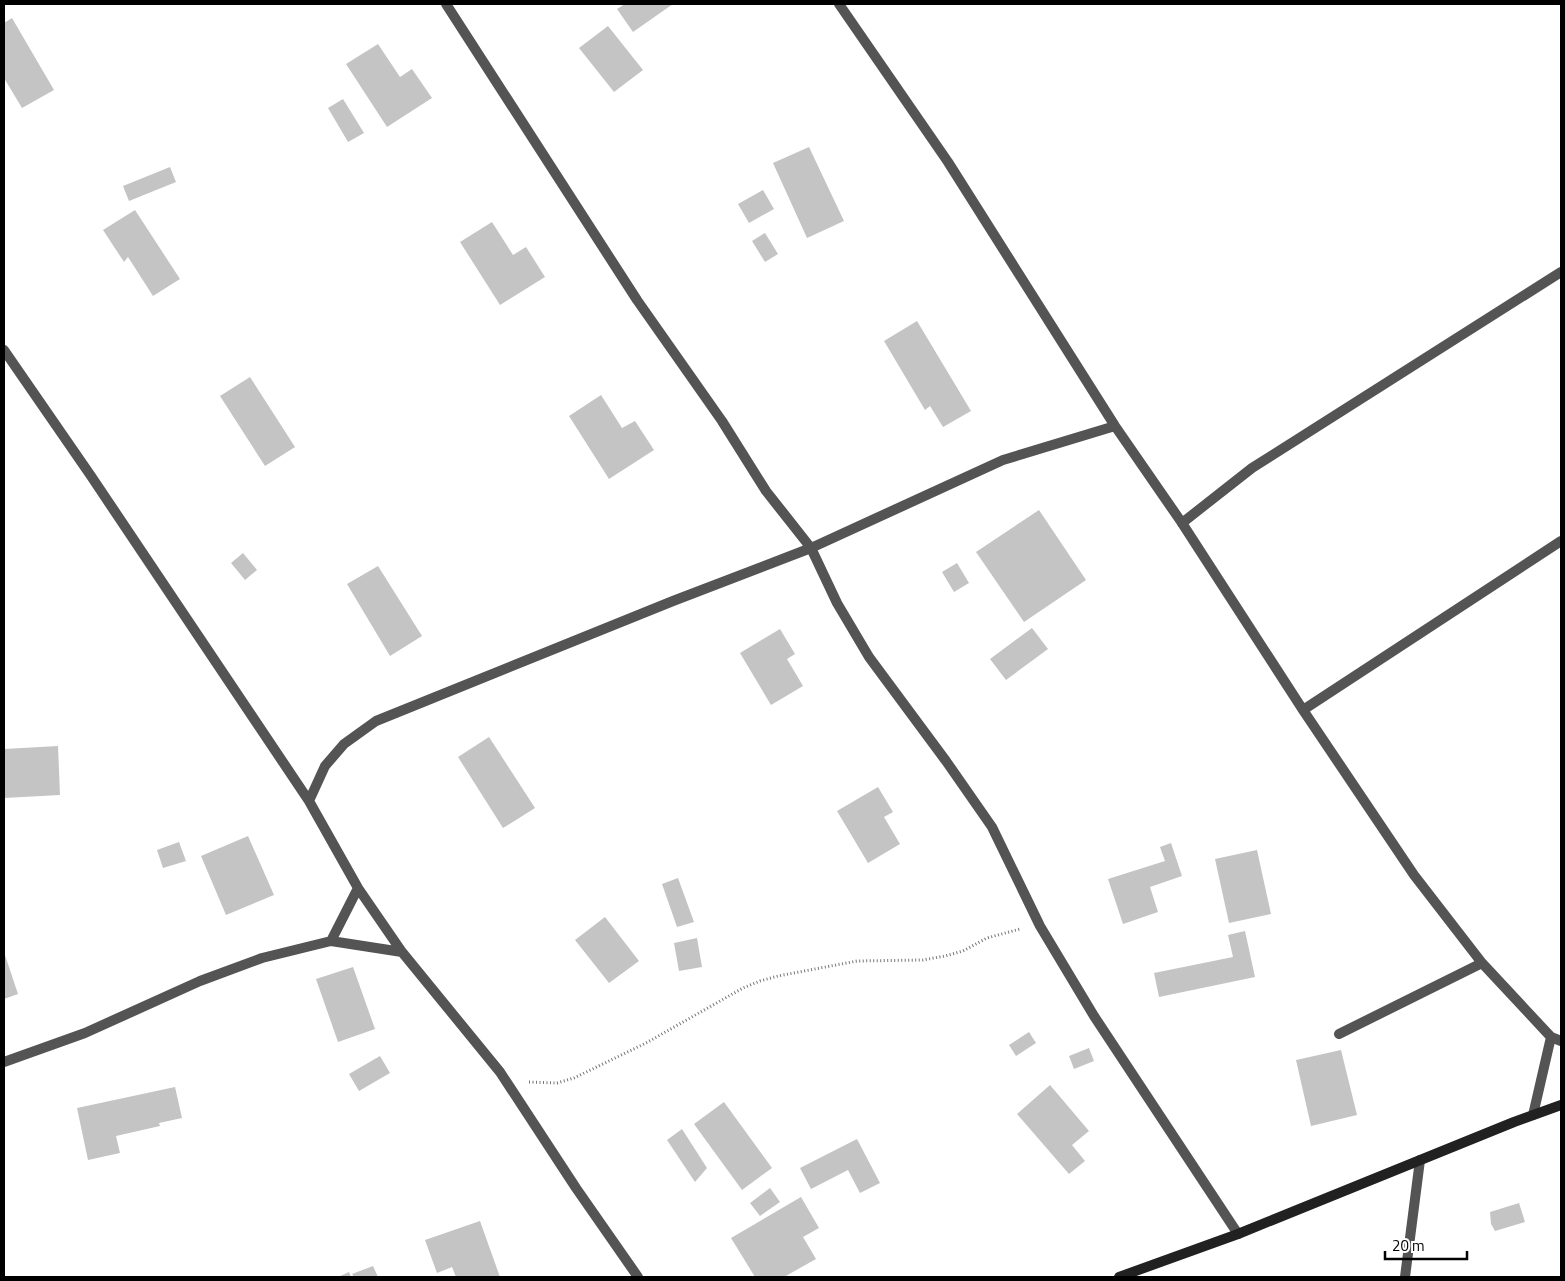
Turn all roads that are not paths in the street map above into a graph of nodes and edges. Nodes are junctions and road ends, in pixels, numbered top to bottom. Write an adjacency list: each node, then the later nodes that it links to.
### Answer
1 (446, 4): 8 (street)
2 (839, 4): 5 (street)
3 (1561, 272): 6 (street)
4 (4, 350): 10 (street)
5 (1115, 426): 6 (street); 8 (street)
6 (1182, 523): 9 (street)
7 (1561, 542): 9 (street)
8 (811, 548): 10 (street); 22 (street)
9 (1304, 710): 14 (street)
10 (309, 801): 11 (street)
11 (358, 888): 12 (street); 13 (street)
12 (330, 941): 13 (street); 18 (street)
13 (402, 952): 23 (street)
14 (1482, 963): 15 (street); 16 (street)
15 (1339, 1034)
16 (1551, 1037): 17 (street); 20 (street)
17 (1561, 1041)
18 (4, 1062)
19 (1561, 1105): 20 (street)
20 (1533, 1115): 21 (street)
21 (1420, 1160): 22 (street); 25 (street)
22 (1238, 1234): 24 (street)
23 (638, 1277)
24 (1119, 1277)
25 (1405, 1277)

